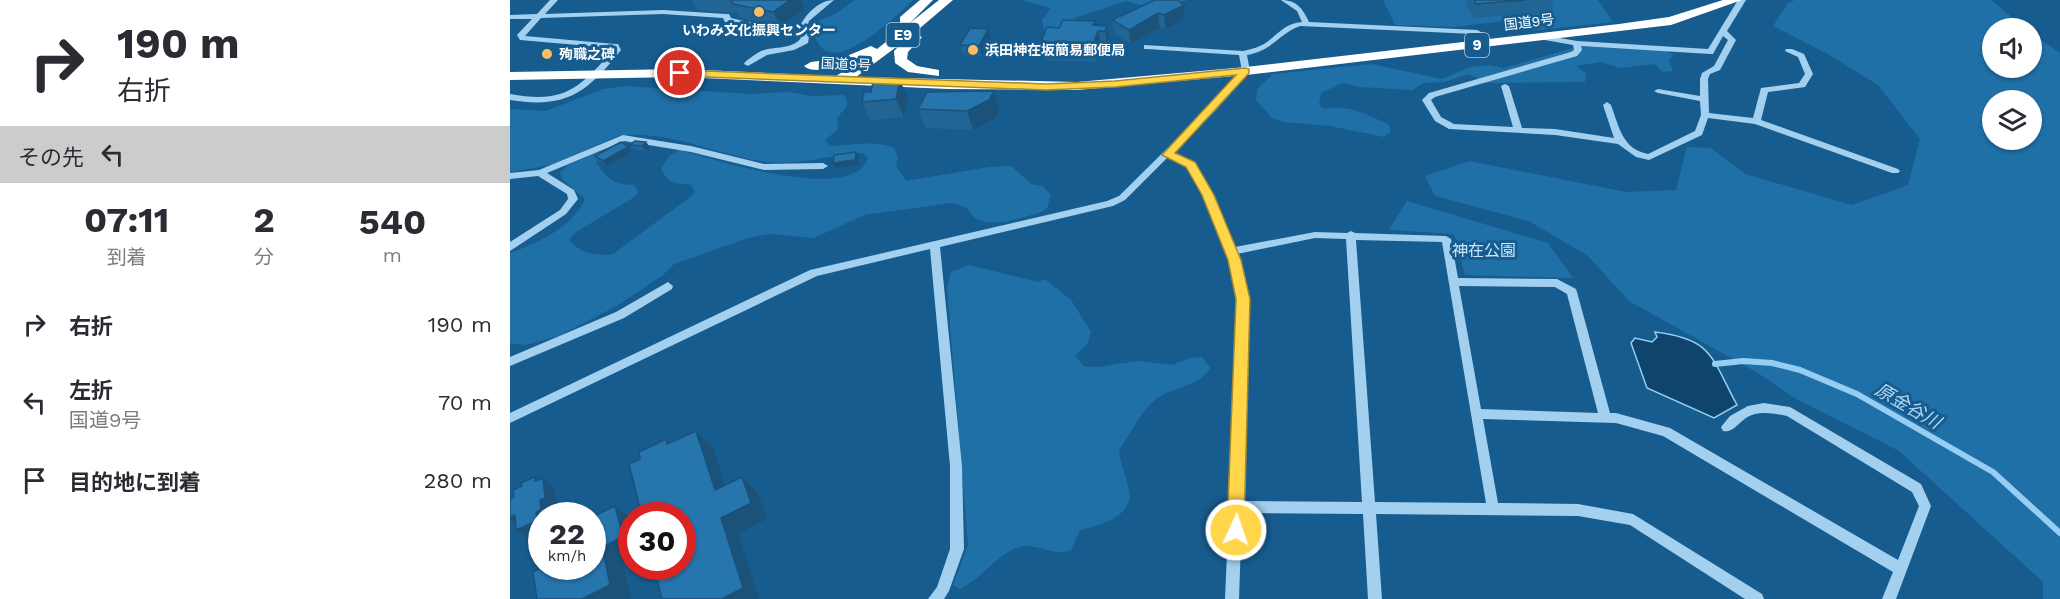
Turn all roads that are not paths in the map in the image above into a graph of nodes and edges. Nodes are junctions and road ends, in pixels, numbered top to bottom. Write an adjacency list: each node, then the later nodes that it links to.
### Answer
1 (554, 0): 10 (street)
2 (830, 0): 15 (street)
3 (927, 0): 17 (highway)
4 (936, 0): 17 (highway, E9)
5 (947, 0): 29 (highway, E9)
6 (960, 0): 12 (highway)
7 (1285, 0): 13 (street)
8 (1736, 0): 16 (highway, 国道9号 / 9)
9 (1742, 0): 14 (street)
10 (539, 16): 11 (street); 15 (street); 24 (street)
11 (510, 17)
12 (930, 24): 29 (highway); 30 (highway)
13 (1307, 25): 18 (street); 23 (street)
14 (1723, 32): 19 (street); 40 (street)
15 (805, 37): 25 (street)
16 (1542, 37): 18 (highway, 国道9号 / 9); 19 (street)
17 (884, 39): 21 (highway)
18 (1482, 44): 28 (highway, 国道9号 / 9)
19 (1577, 44): 44 (street)
20 (1147, 47): 23 (street)
21 (871, 50): 26 (highway); 29 (highway)
22 (1789, 51): 43 (street)
23 (1243, 53): 28 (street)
24 (608, 62): 25 (highway, 国道9号 / 9); 27 (highway, 国道9号 / 9); 31 (street)
25 (748, 64): 26 (highway, 国道9号 / 9)
26 (811, 66): 29 (highway, 国道9号 / 9)
27 (510, 69)
28 (1245, 71): 32 (highway, 国道9号 / 9); 46 (street)
29 (864, 72): 30 (highway, 国道9号 / 9); 34 (highway); 35 (highway); 36 (highway)
30 (934, 73): 32 (highway, 国道9号 / 9)
31 (596, 74): 33 (highway, 国道9号 / 9); 34 (highway, 国道9号 / 9); 39 (street)
32 (1215, 74): 36 (highway, 国道9号 / 9)
33 (510, 76)
34 (830, 80): 35 (highway, 国道9号 / 9)
35 (848, 80): 36 (highway, 国道9号 / 9)
36 (905, 83)
37 (1505, 86): 44 (street)
38 (1658, 91): 40 (street)
39 (510, 97)
40 (1704, 99): 42 (street)
41 (1607, 105): 45 (street)
42 (1705, 115): 43 (street); 45 (street)
43 (1756, 121): 48 (street)
44 (1518, 129): 45 (street)
45 (1620, 142)
46 (1167, 155): 52 (street); 54 (street)
47 (822, 166): 49 (street)
48 (1895, 171)
49 (540, 173): 50 (street); 53 (street)
50 (510, 176)
51 (1350, 234): 54 (street); 55 (street); 63 (street)
52 (935, 245): 60 (street); 66 (street)
53 (510, 247)
54 (1232, 251): 62 (street)
55 (1454, 282): 58 (street); 59 (street)
56 (668, 286): 57 (street)
57 (510, 362)
58 (1478, 414): 59 (street); 64 (street)
59 (1605, 417): 65 (street)
60 (510, 418)
61 (1727, 427): 65 (street)
62 (1237, 507): 63 (street); 67 (street)
63 (1370, 508): 64 (street); 68 (street)
64 (1493, 510): 69 (street)
65 (1901, 569): 70 (street)
66 (935, 599)
67 (1232, 599)
68 (1375, 599)
69 (1757, 599)
70 (1889, 599)

